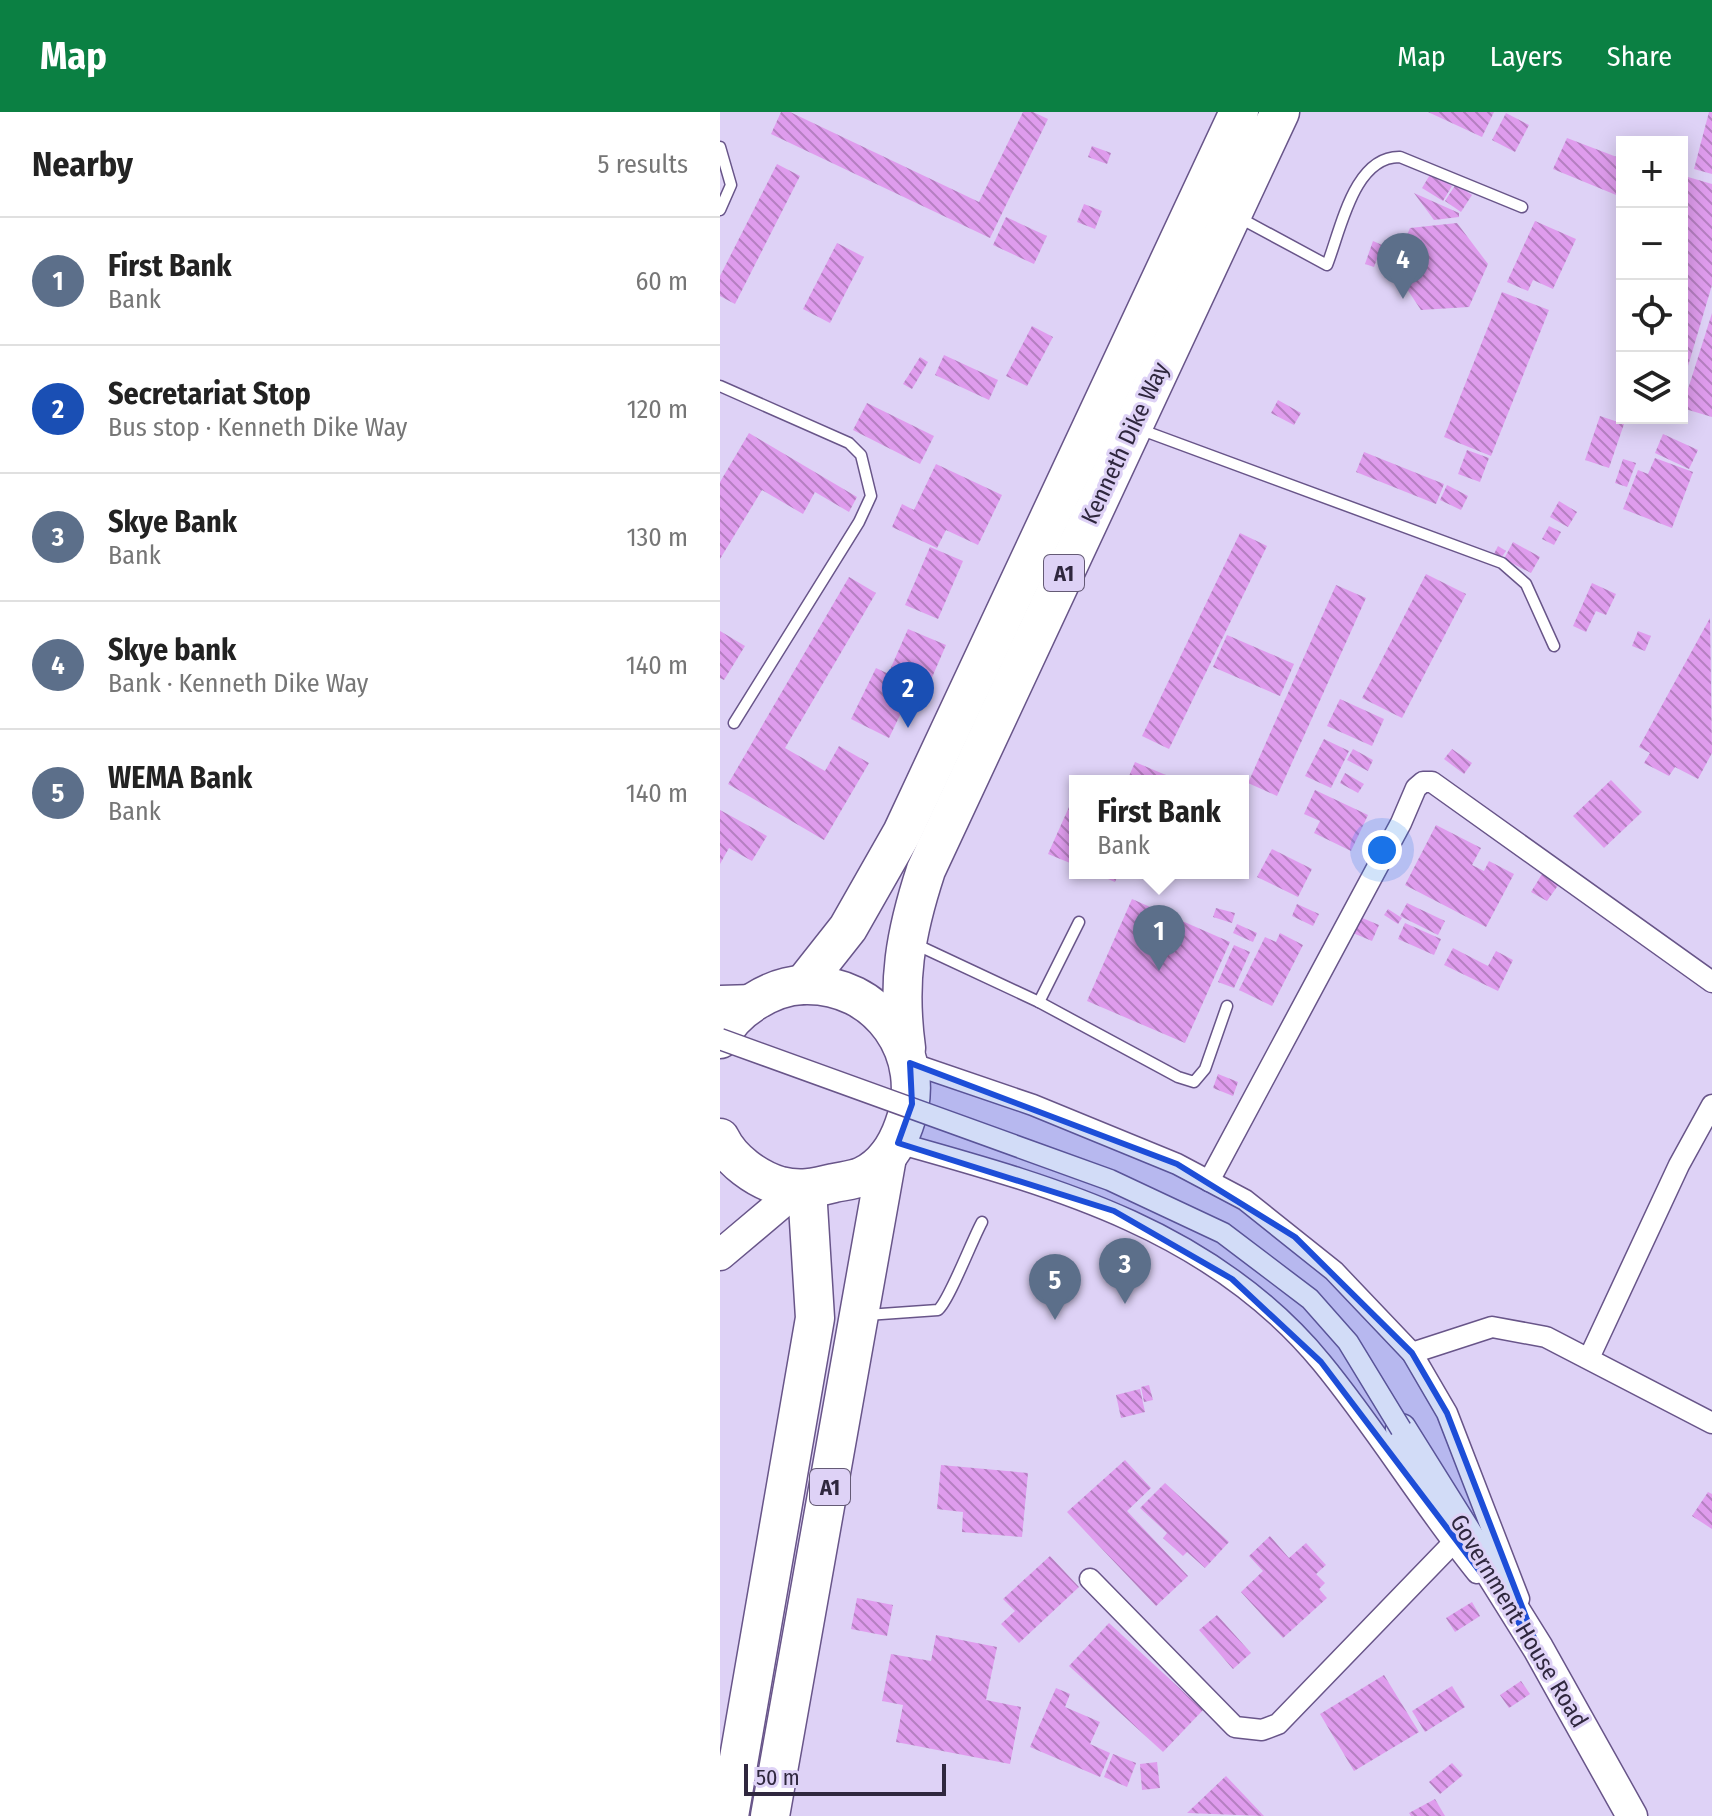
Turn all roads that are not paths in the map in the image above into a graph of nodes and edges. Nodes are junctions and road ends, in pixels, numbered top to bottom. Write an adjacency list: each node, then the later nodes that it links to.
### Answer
1 (1239, 112): 14 (highway, Kenneth Dike Way / A1)
2 (1280, 112): 6 (highway, Kenneth Dike Way / A1)
3 (720, 147): 5 (lane)
4 (1522, 207): 6 (lane)
5 (720, 210)
6 (1233, 214): 8 (highway, Kenneth Dike Way / A1)
7 (720, 386): 10 (lane)
8 (1133, 427): 9 (lane); 12 (highway, Kenneth Dike Way / A1)
9 (1554, 646)
10 (734, 723)
11 (1079, 922): 16 (lane)
12 (906, 940): 16 (lane); 19 (highway, Kenneth Dike Way / A1)
13 (1712, 982): 23 (street)
14 (794, 987): 15 (street); 18 (highway); 19 (highway)
15 (720, 996)
16 (1039, 1002): 17 (lane)
17 (1227, 1006)
18 (720, 1039): 31 (street, bridge)
19 (908, 1055): 22 (highway, Kenneth Dike Way); 23 (street)
20 (1712, 1105): 29 (street)
21 (720, 1138): 24 (highway)
22 (892, 1150): 24 (highway); 27 (highway, A1); 32 (street)
23 (1209, 1181): 28 (street)
24 (802, 1190): 26 (street); 35 (highway, A1)
25 (982, 1222): 27 (lane)
26 (720, 1255)
27 (861, 1315): 36 (highway, A1)
28 (1412, 1353): 29 (street); 34 (street)
29 (1589, 1358): 30 (street)
30 (1712, 1423)
31 (1401, 1429): 34 (street, Government House Road)
32 (1453, 1543): 33 (street); 34 (street)
33 (1090, 1579)
34 (1538, 1648): 37 (street, Government House Road)
35 (729, 1816)
36 (770, 1816)
37 (1632, 1816)

